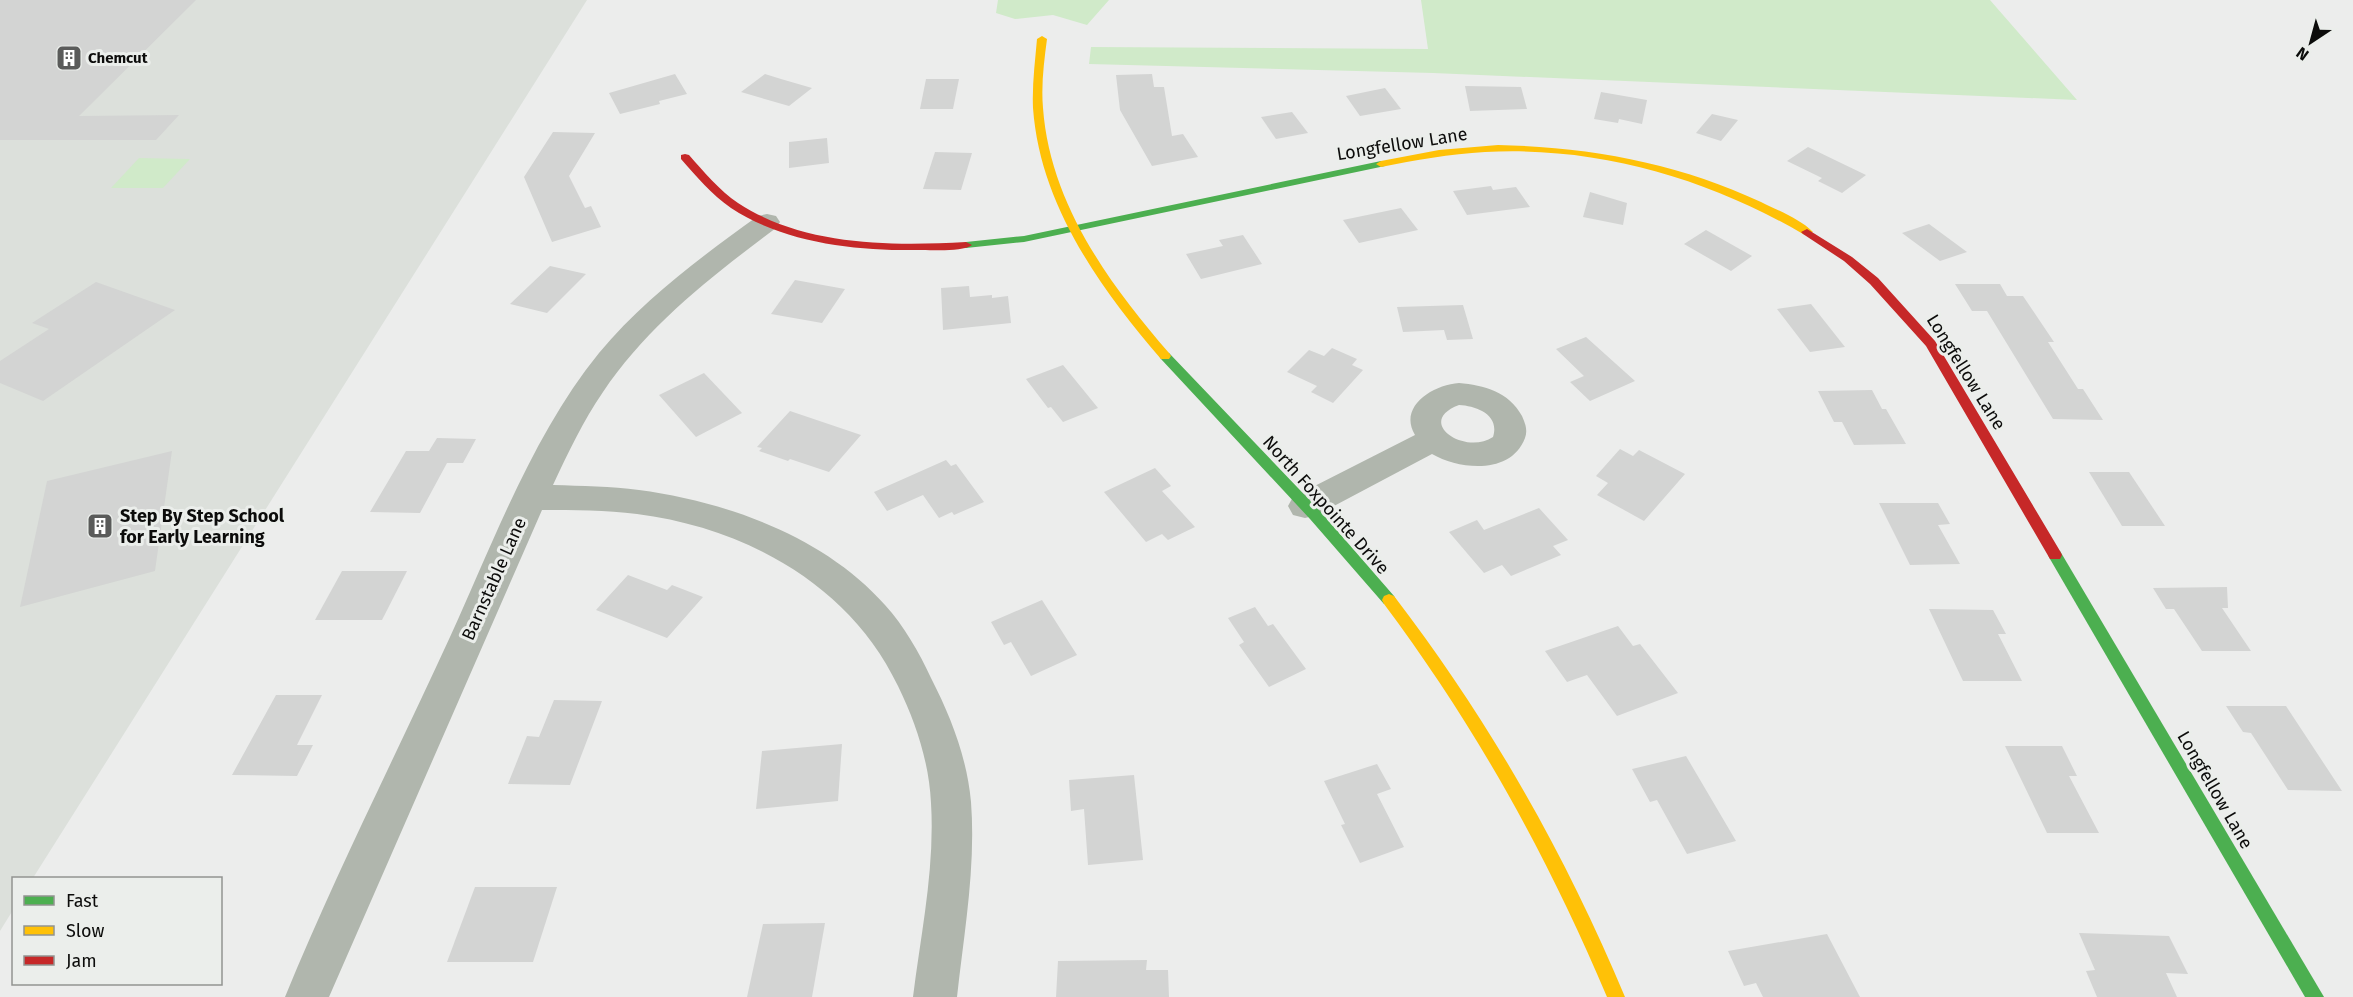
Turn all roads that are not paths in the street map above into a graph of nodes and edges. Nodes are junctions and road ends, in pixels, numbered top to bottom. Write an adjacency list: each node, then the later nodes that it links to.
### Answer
1 (1042, 39): 4 (street, North Foxpointe Drive)
2 (685, 157): 3 (street, Longfellow Lane)
3 (767, 222): 4 (street, Longfellow Lane); 6 (street, Barnstable Lane)
4 (1074, 229): 7 (street, North Foxpointe Drive); 11 (street, Longfellow Lane)
5 (1433, 440): 7 (street)
6 (531, 497): 8 (street, Barnstable Lane); 9 (street)
7 (1305, 506): 10 (street, North Foxpointe Drive)
8 (307, 997)
9 (935, 997)
10 (1616, 997)
11 (2315, 997)

